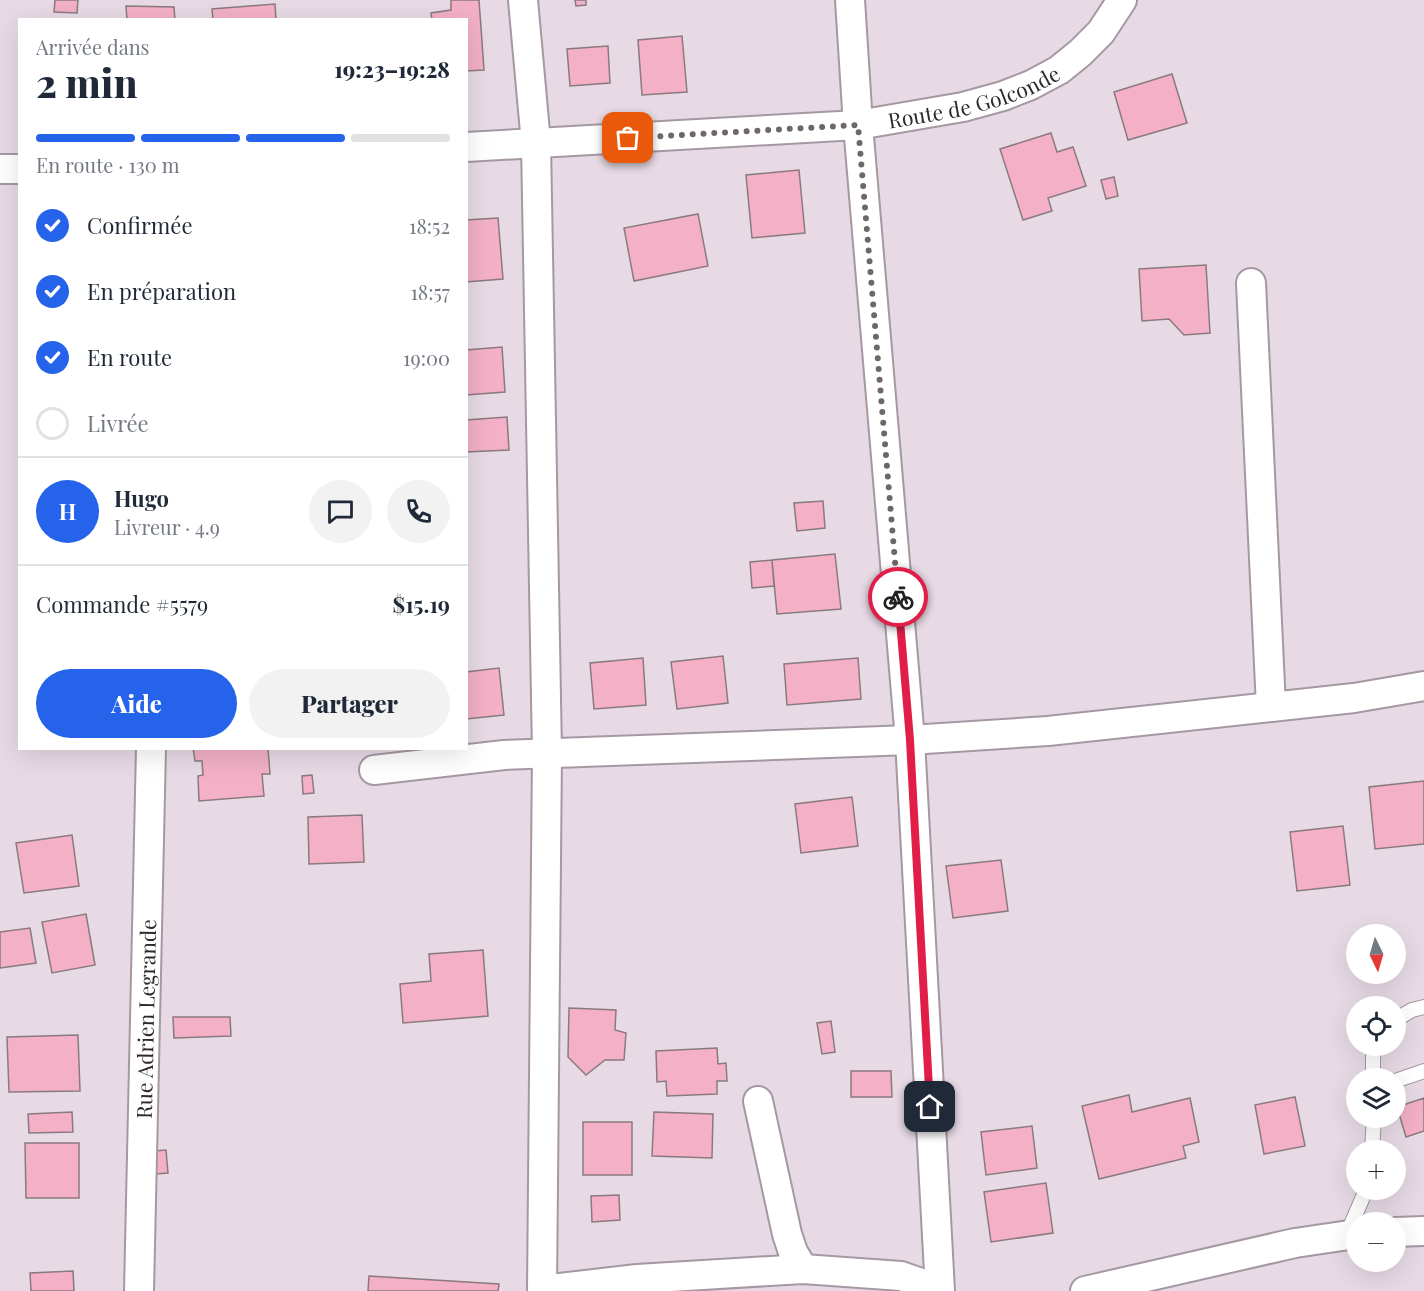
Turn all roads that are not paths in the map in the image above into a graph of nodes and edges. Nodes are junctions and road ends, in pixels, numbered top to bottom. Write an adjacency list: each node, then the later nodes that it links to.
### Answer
1 (523, 0): 5 (street)
2 (850, 0): 4 (street)
3 (1122, 0): 4 (street, Route de Golconde)
4 (858, 125): 5 (street, Route de Golconde); 12 (street)
5 (536, 143): 6 (street, Route de Golconde); 14 (street)
6 (468, 147)
7 (18, 169): 8 (street)
8 (0, 170)
9 (1251, 283): 11 (street)
10 (1424, 686): 11 (street)
11 (1271, 707): 12 (street)
12 (910, 740): 14 (street); 28 (street)
13 (151, 750): 26 (street, Rue Adrien Legrande)
14 (547, 753): 15 (street); 25 (street)
15 (374, 770)
16 (1424, 1007): 17 (lane)
17 (1406, 1014)
18 (1424, 1071): 19 (lane)
19 (1406, 1078)
20 (758, 1101): 24 (street)
21 (1424, 1231): 22 (street)
22 (1406, 1232)
23 (1346, 1235): 29 (street)
24 (803, 1269): 25 (street); 27 (street)
25 (542, 1290)
26 (139, 1291)
27 (936, 1291)
28 (940, 1291)
29 (1085, 1291)

